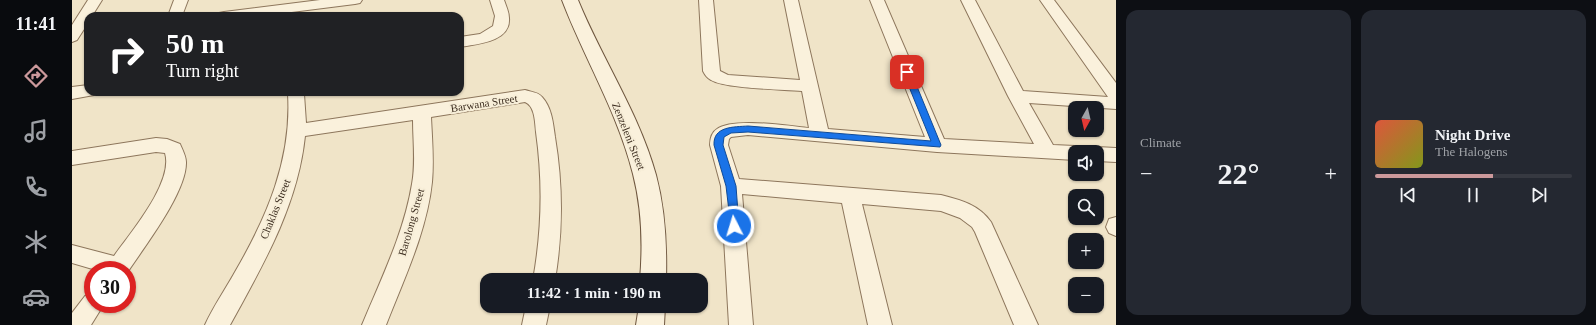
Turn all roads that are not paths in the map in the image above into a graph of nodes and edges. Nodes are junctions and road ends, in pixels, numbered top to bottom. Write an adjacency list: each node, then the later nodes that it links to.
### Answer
1 (95, 0): 11 (street)
2 (181, 0): 12 (street)
3 (355, 0): 13 (street)
4 (497, 0): 16 (street)
5 (570, 0): 39 (street, Zenzeleni Street)
6 (706, 0): 17 (street)
7 (791, 0): 17 (street)
8 (877, 0): 27 (street)
9 (968, 0): 22 (street)
10 (1046, 0): 20 (street)
11 (88, 12)
12 (176, 12)
13 (257, 12)
14 (84, 18): 15 (street)
15 (72, 37)
16 (464, 41)
17 (810, 86): 26 (street)
18 (84, 92): 19 (street)
19 (72, 93)
20 (1116, 95)
21 (293, 96): 25 (street, Chaklas Street)
22 (1017, 96): 23 (street); 28 (street)
23 (1116, 104)
24 (422, 114): 25 (street, Barwana Street); 38 (street, Barwana Street); 45 (street, Barolong Street)
25 (298, 131): 44 (street, Chaklas Street)
26 (820, 136): 27 (street); 33 (street)
27 (936, 145): 28 (street)
28 (1048, 152): 29 (street)
29 (1068, 153)
30 (1104, 154): 31 (street)
31 (1116, 155)
32 (72, 158): 37 (street)
33 (731, 186): 34 (street); 48 (street)
34 (850, 195): 49 (street); 50 (street)
35 (72, 254): 36 (street)
36 (93, 261)
37 (123, 261)
38 (545, 273)
39 (653, 273)
40 (86, 313): 43 (street)
41 (537, 313): 46 (street)
42 (651, 313): 47 (street)
43 (77, 325)
44 (217, 325)
45 (374, 325)
46 (534, 325)
47 (650, 325)
48 (741, 325)
49 (880, 325)
50 (1026, 325)

